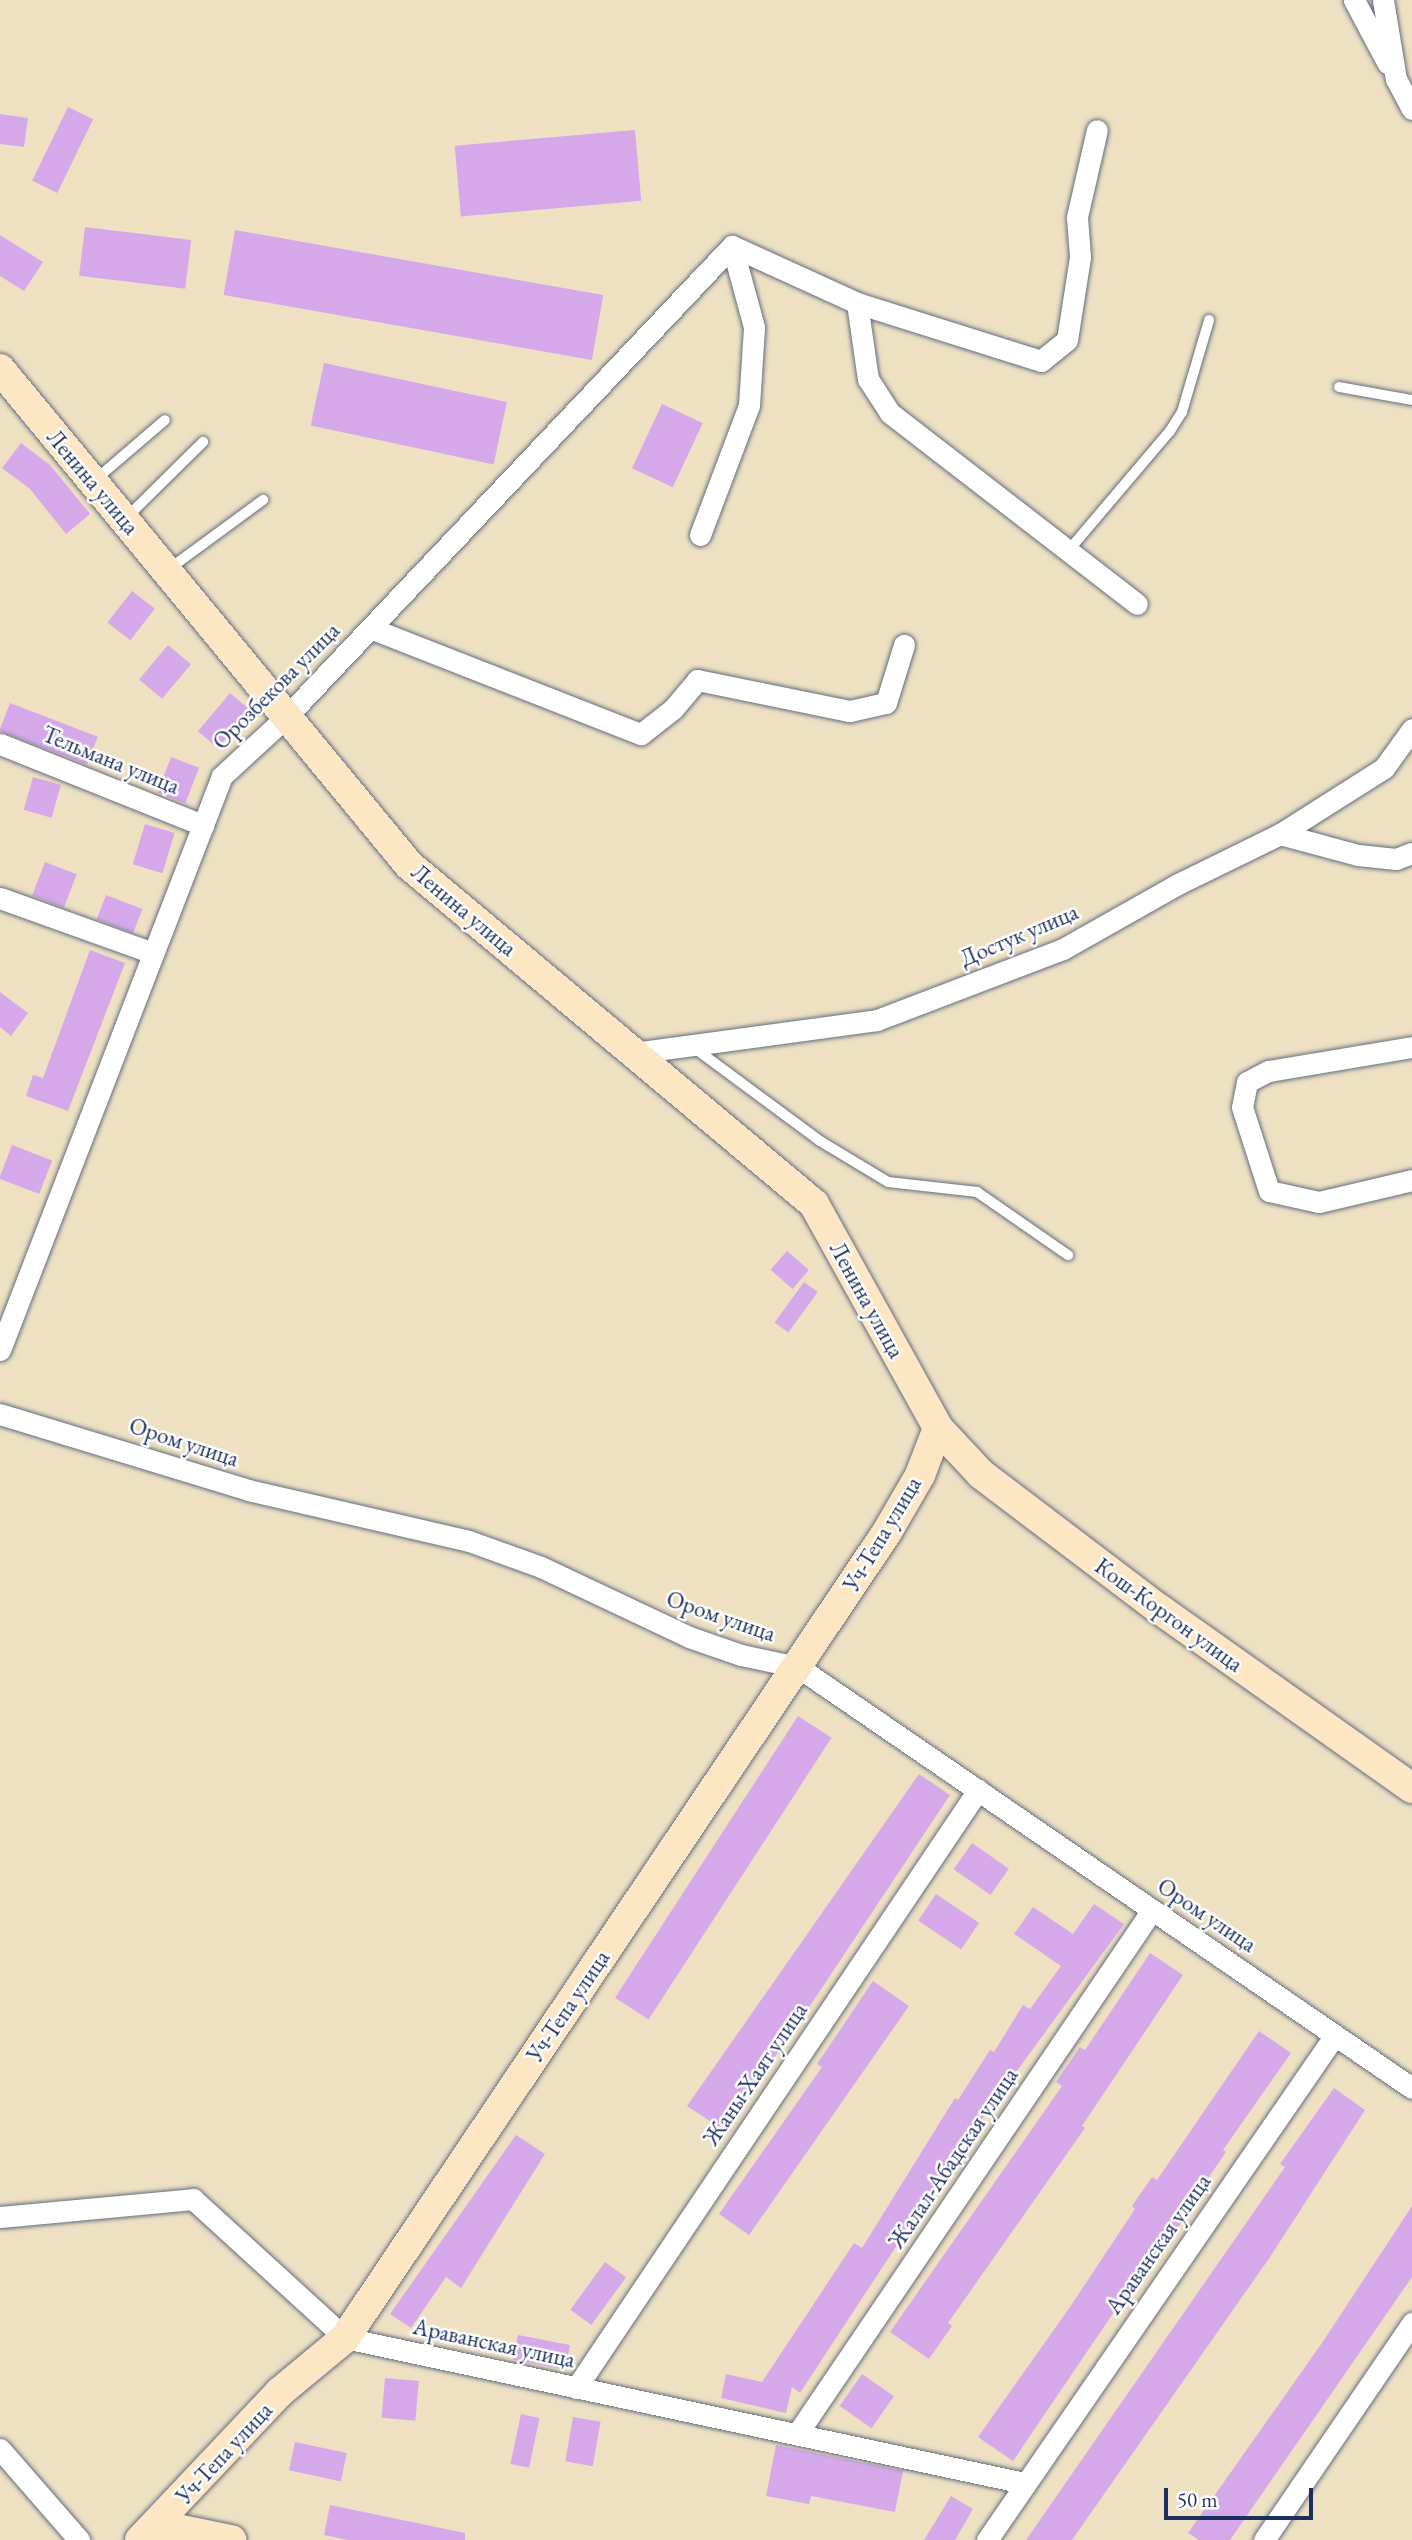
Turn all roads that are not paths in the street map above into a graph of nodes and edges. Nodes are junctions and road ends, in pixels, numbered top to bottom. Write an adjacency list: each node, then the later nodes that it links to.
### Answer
1 (1354, 0): 3 (street)
2 (1383, 0): 3 (street)
3 (1396, 79): 4 (street)
4 (1412, 109)
5 (1097, 130): 7 (street)
6 (732, 246): 7 (street); 17 (street); 21 (street, Орозбекова улица)
7 (857, 303): 18 (street)
8 (1209, 320): 18 (lane)
9 (0, 369): 14 (street, Ленина улица)
10 (1339, 387): 11 (lane)
11 (1412, 400)
12 (165, 420): 14 (lane)
13 (204, 442): 16 (lane)
14 (93, 482): 16 (street, Ленина улица)
15 (263, 500): 19 (lane)
16 (125, 519): 19 (street, Ленина улица)
17 (701, 535)
18 (1069, 550): 20 (street)
19 (167, 570): 23 (street, Ленина улица)
20 (1138, 604)
21 (370, 628): 22 (street); 23 (street, Орозбекова улица)
22 (904, 645)
23 (287, 716): 26 (street, Орозбекова улица); 33 (street, Ленина улица)
24 (1412, 729): 27 (street, Достук улица)
25 (0, 744): 26 (street, Тельмана улица)
26 (203, 825): 30 (street, Орозбекова улица)
27 (1280, 834): 28 (street); 31 (street, Достук улица)
28 (1412, 853)
29 (3, 905): 30 (street)
30 (153, 953): 36 (street, Орозбекова улица)
31 (691, 1045): 33 (street, Достук улица); 35 (lane)
32 (1412, 1047): 34 (street)
33 (634, 1053): 38 (street, Ленина улица)
34 (1412, 1180)
35 (1068, 1255)
36 (0, 1350)
37 (0, 1414): 39 (street, Ором улица)
38 (938, 1428): 39 (street, Уч-Тепа улица); 40 (street, Кош-Коргон улица)
39 (798, 1667): 41 (street, Ором улица); 47 (street, Уч-Тепа улица)
40 (1412, 1788)
41 (978, 1790): 42 (street, Ором улица); 48 (street, Жаны-Хаят улица)
42 (1152, 1910): 43 (street, Ором улица); 49 (street, Жалал-Абадская улица)
43 (1335, 2035): 44 (street, Ором улица); 51 (street, Араванская улица)
44 (1412, 2088)
45 (0, 2217): 47 (street)
46 (1412, 2323): 56 (street)
47 (345, 2338): 48 (street, Араванская улица); 52 (street, Уч-Тепа улица)
48 (576, 2388): 49 (street, Араванская улица)
49 (797, 2434): 51 (street, Араванская улица)
50 (0, 2449): 53 (street)
51 (1024, 2483): 55 (street, Араванская улица)
52 (149, 2532): 54 (street)
53 (79, 2540)
54 (231, 2540)
55 (987, 2540)
56 (1264, 2540)

